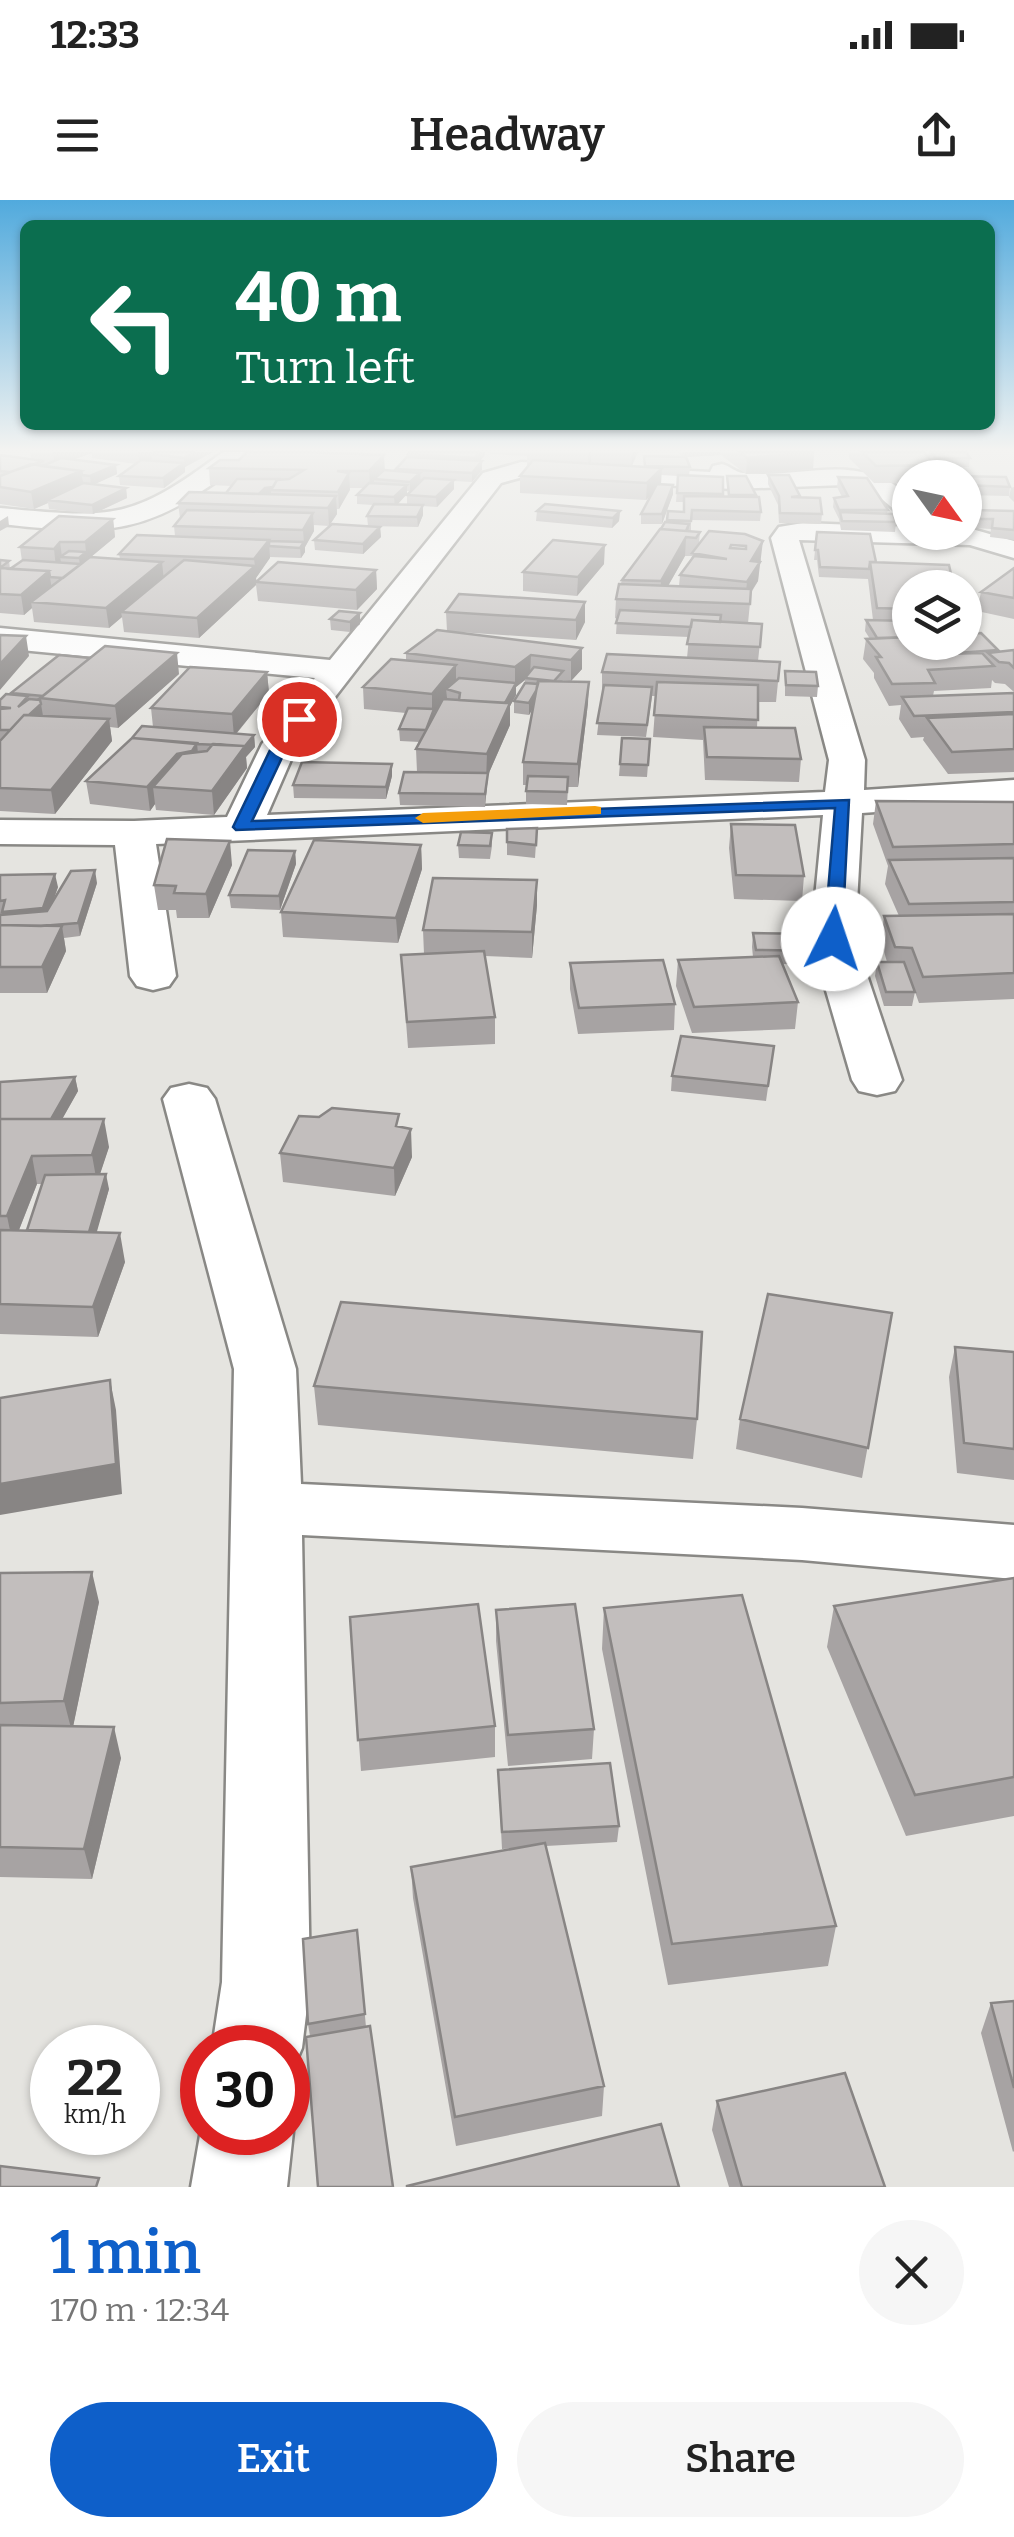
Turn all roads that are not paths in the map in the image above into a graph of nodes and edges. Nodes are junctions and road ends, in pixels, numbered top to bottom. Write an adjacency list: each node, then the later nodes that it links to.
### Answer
1 (438, 545): 4 (street)
2 (787, 545): 6 (street)
3 (0, 638): 4 (street)
4 (336, 670): 7 (street)
5 (1014, 791): 6 (street)
6 (843, 803): 7 (street); 11 (street)
7 (242, 827): 9 (street)
8 (0, 832): 9 (street)
9 (134, 832): 10 (street)
10 (153, 976)
11 (876, 1080)
12 (188, 1099): 13 (street)
13 (268, 1508): 14 (street); 15 (street)
14 (1014, 1552)
15 (260, 2025)
16 (243, 2155): 17 (street)
17 (239, 2187)

